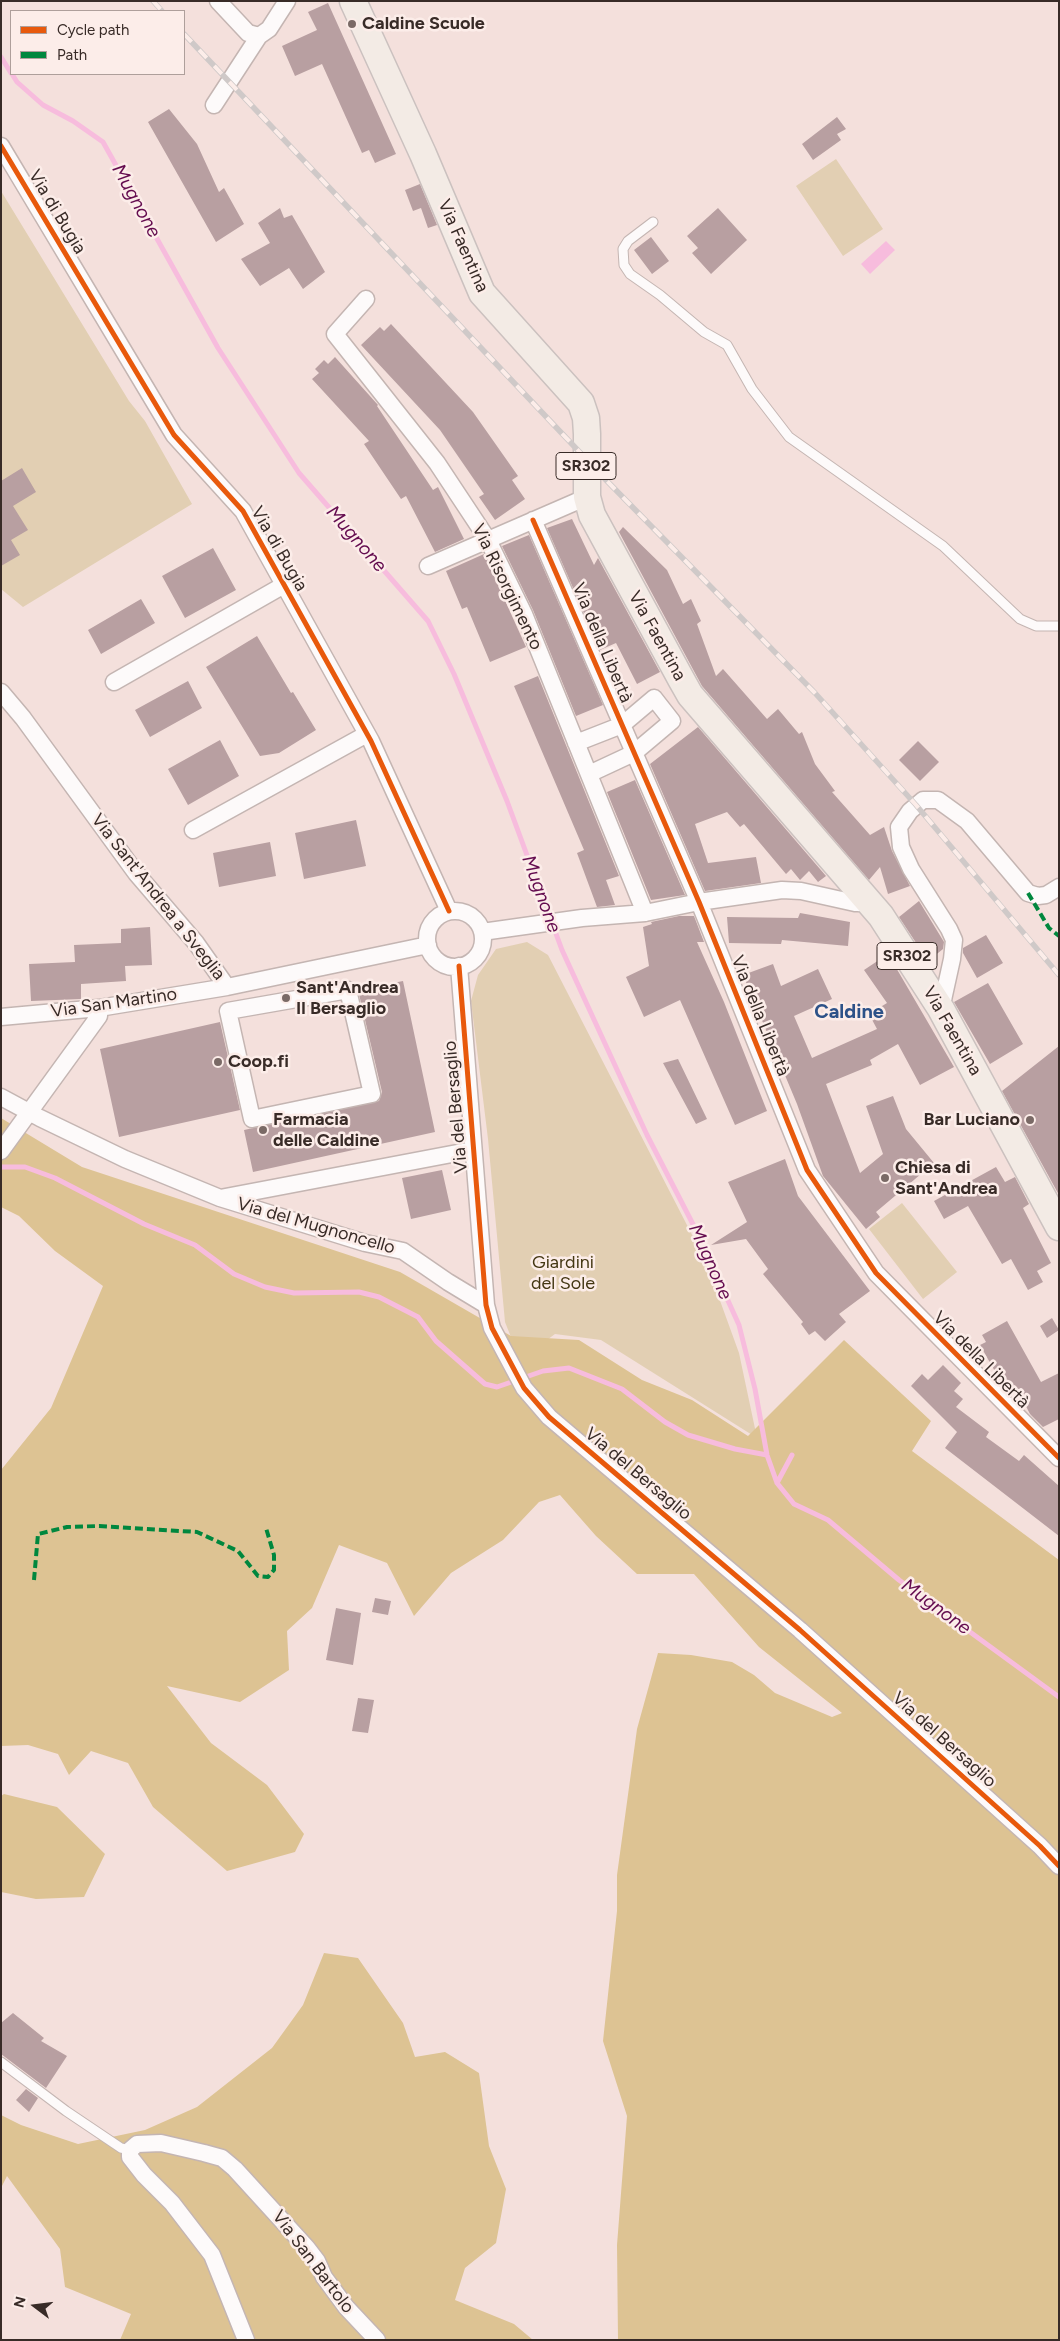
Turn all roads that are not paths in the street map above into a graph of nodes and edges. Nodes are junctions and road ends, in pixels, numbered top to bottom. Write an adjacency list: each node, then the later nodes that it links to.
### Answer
1 (218, 1): 4 (street)
2 (287, 1): 4 (street)
3 (353, 1): 9 (main road, Via Faentina / SR302)
4 (259, 36): 5 (street)
5 (214, 105)
6 (1, 146): 13 (street, Via di Bugia)
7 (653, 222): 14 (lane)
8 (366, 299): 11 (street, Via Risorgimento)
9 (587, 497): 10 (street); 25 (main road, Via Faentina / SR302)
10 (533, 520): 11 (street); 17 (street, Via della Libertà)
11 (488, 540): 12 (street); 19 (street, Via Risorgimento)
12 (428, 566)
13 (284, 585): 15 (street); 18 (street, Via di Bugia)
14 (1059, 626)
15 (114, 682)
16 (1, 692): 31 (street, Via Sant'Andrea a Sveglia)
17 (622, 725): 19 (street); 20 (street, Via della Libertà); 20 (street)
18 (367, 734): 22 (street); 26 (street, Via di Bugia)
19 (576, 743): 21 (street, Via Risorgimento)
20 (634, 753): 21 (street); 24 (street, Via della Libertà)
21 (588, 774): 27 (street, Via Risorgimento)
22 (193, 830)
23 (1059, 886): 33 (street)
24 (699, 902): 25 (street); 27 (street); 43 (street, Via della Libertà)
25 (872, 903): 33 (main road, Via Faentina / SR302)
26 (448, 911): 28 (street); 29 (street)
27 (645, 913): 28 (street)
28 (482, 932): 30 (street)
29 (428, 945): 30 (street); 31 (street, Via Sant'Andrea a Sveglia)
30 (459, 966): 39 (street, Via del Bersaglio)
31 (227, 987): 32 (street, Via San Martino)
32 (99, 1008): 34 (street, Via San Martino); 36 (street)
33 (941, 1009): 41 (main road, Via Faentina / SR302)
34 (1, 1017)
35 (1, 1096): 36 (street, Via del Mugnoncello)
36 (30, 1113): 38 (street); 40 (street, Via del Mugnoncello)
37 (252, 1119): 37 (street)
38 (5, 1145)
39 (473, 1150): 40 (street, Via del Mugnoncello); 42 (street, Via del Bersaglio)
40 (220, 1198): 42 (street, Via del Mugnoncello)
41 (1055, 1214)
42 (486, 1305): 44 (street, Via del Bersaglio)
43 (1059, 1458)
44 (1059, 1866)
45 (1, 2062): 46 (lane)
46 (130, 2150): 47 (street); 48 (street, Via San Bartolo)
47 (246, 2340)
48 (377, 2340)

